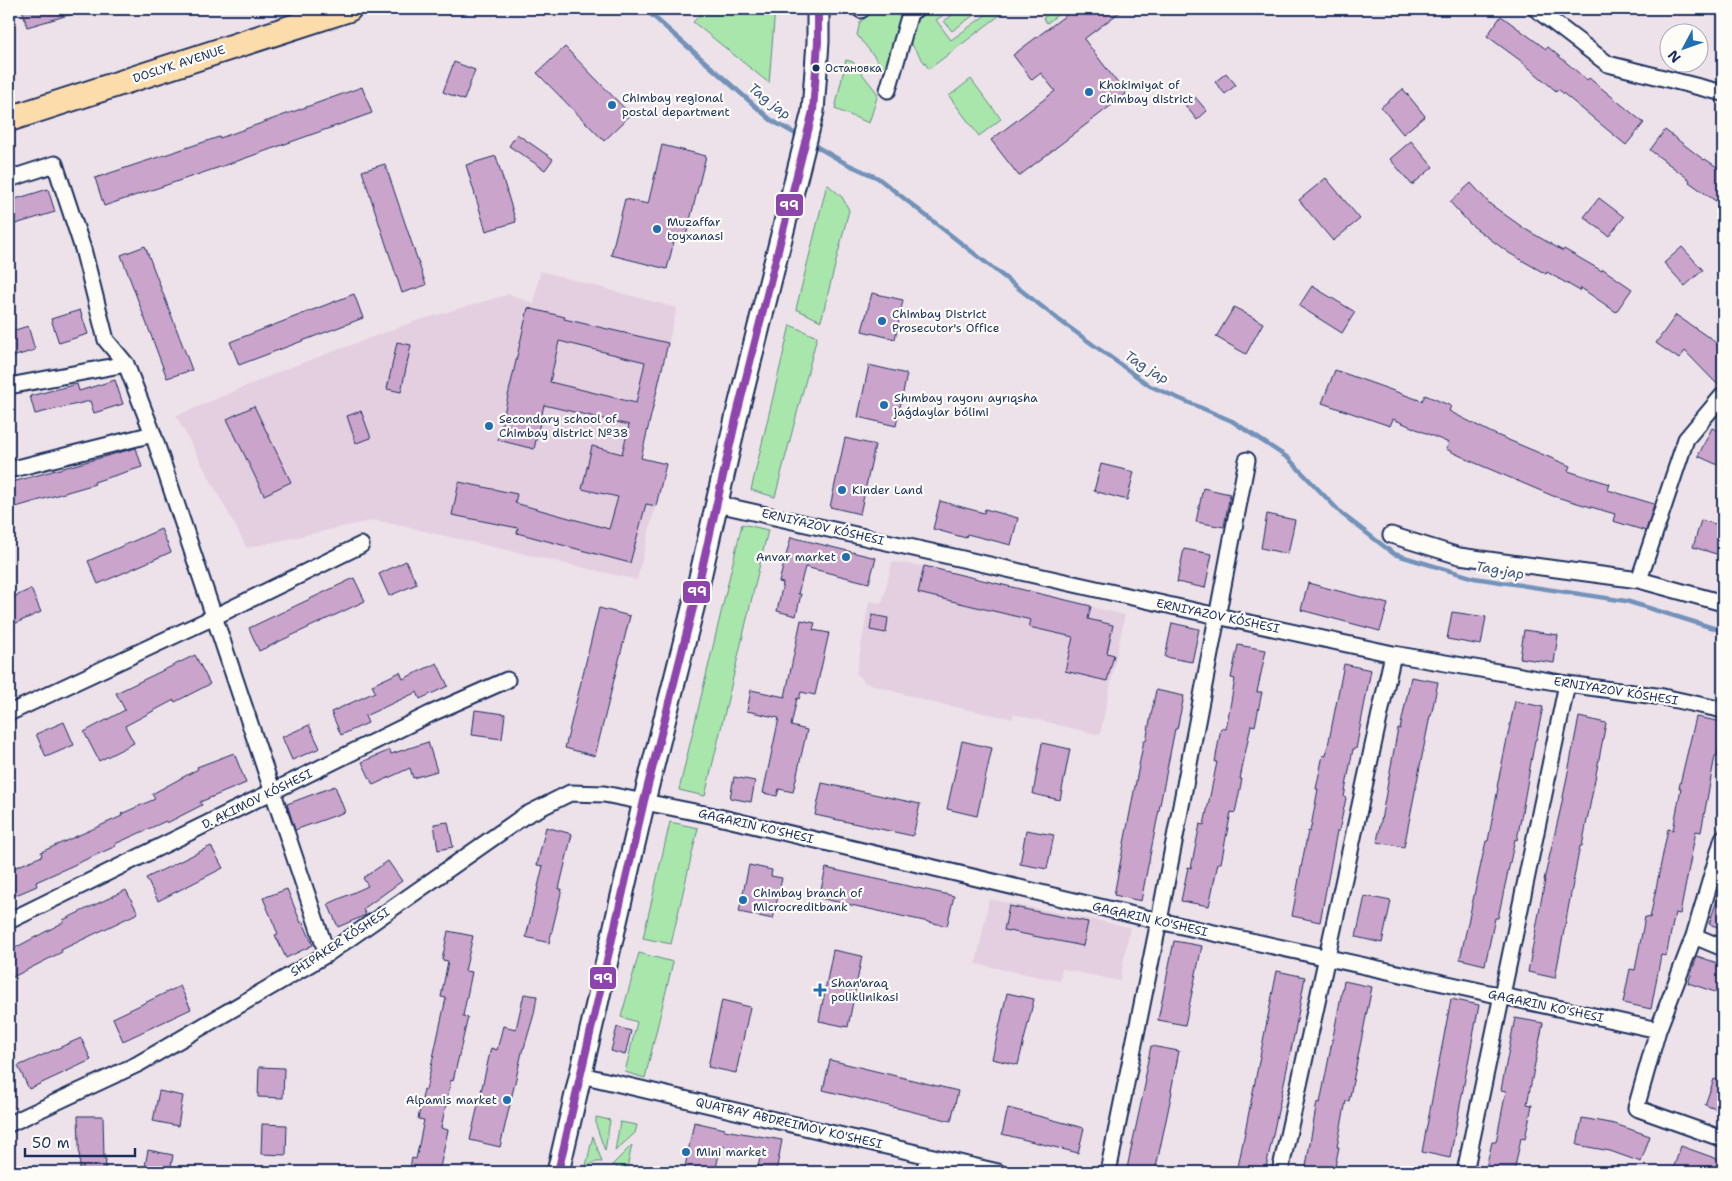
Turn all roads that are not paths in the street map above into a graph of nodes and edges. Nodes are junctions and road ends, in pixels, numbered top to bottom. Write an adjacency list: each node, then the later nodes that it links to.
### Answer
1 (311, 9): 11 (main road, DOSLYK AVENUE)
2 (349, 9): 12 (main road, DOSLYK AVENUE)
3 (811, 9): 8 (main road)
4 (818, 9): 8 (main road)
5 (832, 9): 8 (main road)
6 (1536, 9): 10 (street)
7 (910, 10): 9 (street)
8 (818, 42): 20 (main road)
9 (888, 90)
10 (1723, 93)
11 (9, 105)
12 (9, 120)
13 (9, 179): 14 (street)
14 (126, 364): 15 (street); 17 (street)
15 (9, 386)
16 (1723, 395): 23 (street)
17 (153, 434): 19 (street); 26 (street)
18 (1248, 460): 25 (street)
19 (9, 470)
20 (717, 504): 25 (street, ERNIYAZOV KÓSHESI); 33 (main road)
21 (1391, 535): 23 (street)
22 (361, 545): 26 (street)
23 (1639, 580): 24 (street)
24 (1723, 603)
25 (1217, 616): 27 (street, ERNIYAZOV KÓSHESI); 36 (street)
26 (214, 617): 31 (street); 32 (street)
27 (1393, 654): 29 (street, ERNIYAZOV KÓSHESI); 40 (street)
28 (507, 680): 32 (street, D. AKIMOV KÓSHESI)
29 (1567, 684): 30 (street, ERNIYAZOV KÓSHESI); 41 (street)
30 (1723, 710)
31 (9, 713)
32 (273, 790): 35 (street, D. AKIMOV KÓSHESI); 39 (street)
33 (644, 801): 36 (street, GAGARIN KO'SHESI); 39 (street, GAGARIN KO'SHESI); 43 (main road)
34 (1723, 838): 37 (street)
35 (9, 921)
36 (1158, 921): 40 (street, GAGARIN KO'SHESI); 50 (street)
37 (1694, 936): 38 (street); 42 (street)
38 (1723, 948)
39 (327, 954): 44 (street, GAGARIN KO'SHESI)
40 (1325, 958): 41 (street, GAGARIN KO'SHESI); 51 (street)
41 (1503, 996): 42 (street, GAGARIN KO'SHESI); 52 (street)
42 (1658, 1030): 45 (street)
43 (580, 1075): 46 (street, QUATBAY ABDREIMOV KO'SHESI); 47 (main road)
44 (9, 1124)
45 (1723, 1139)
46 (928, 1156): 48 (street); 49 (street, QUATBAY ABDREIMOV KO'SHESI)
47 (558, 1172)
48 (924, 1172)
49 (998, 1172)
50 (1108, 1172)
51 (1280, 1172)
52 (1465, 1172)

